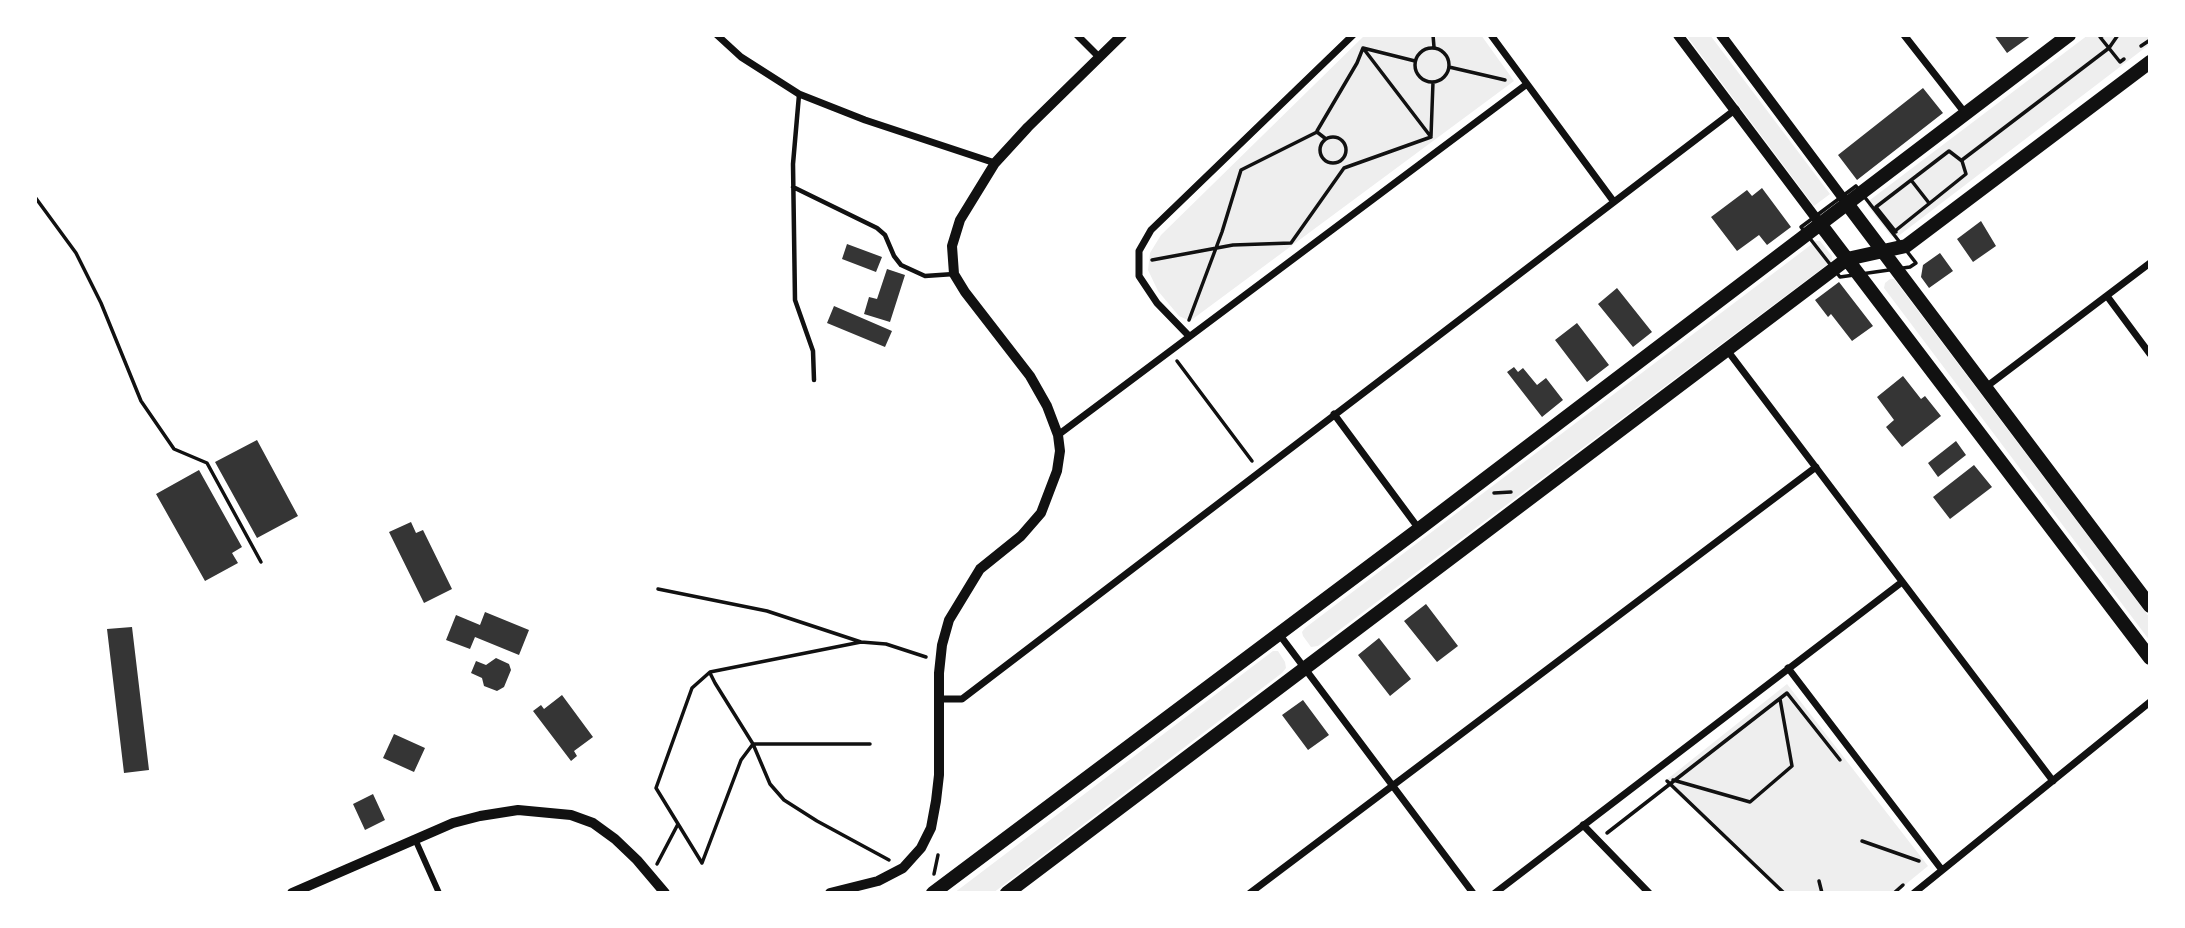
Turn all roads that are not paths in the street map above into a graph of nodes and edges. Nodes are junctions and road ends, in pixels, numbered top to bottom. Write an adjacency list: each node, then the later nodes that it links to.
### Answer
1 (717, 35): 13 (street)
2 (1077, 35): 10 (street)
3 (1122, 35): 10 (street)
4 (1353, 35): 26 (street)
5 (1491, 35): 12 (street)
6 (1678, 35): 14 (street)
7 (1721, 35): 19 (street)
8 (1905, 35): 15 (street)
9 (2069, 35): 15 (main road)
10 (1099, 57): 16 (street)
11 (2150, 62): 21 (main road)
12 (1527, 84): 18 (street); 26 (street)
13 (799, 94): 16 (street); 17 (lane)
14 (1736, 109): 18 (street); 20 (street)
15 (1965, 113): 19 (main road)
16 (995, 163): 24 (street)
17 (793, 187): 24 (lane); 29 (lane)
18 (1615, 202): 31 (street)
19 (1848, 205): 20 (main road); 21 (main road)
20 (1821, 225): 22 (main road); 34 (main road)
21 (1882, 251): 22 (main road); 30 (main road)
22 (1847, 259): 27 (main road); 38 (main road)
23 (2150, 263): 25 (street)
24 (954, 274): 32 (street)
25 (2107, 296): 28 (street); 30 (street)
26 (1189, 336): 32 (street)
27 (1727, 349): 33 (street); 40 (main road)
28 (2150, 354)
29 (814, 380)
30 (1986, 387): 36 (main road)
31 (1334, 414): 34 (street); 41 (street)
32 (1058, 435): 41 (street)
33 (1816, 467): 35 (street); 44 (street)
34 (1419, 529): 37 (main road)
35 (1902, 582): 39 (street); 43 (street)
36 (2150, 606)
37 (1279, 634): 40 (street); 48 (main road)
38 (2150, 658)
39 (1788, 668): 45 (street); 47 (street)
40 (1306, 669): 44 (street); 53 (main road)
41 (939, 699): 52 (street)
42 (2150, 702): 43 (street)
43 (2053, 781): 47 (street)
44 (1392, 786): 54 (street); 55 (street)
45 (1583, 825): 56 (street); 57 (street)
46 (415, 839): 49 (street); 50 (street); 51 (street)
47 (1942, 870): 58 (street)
48 (933, 888)
49 (292, 893)
50 (439, 893)
51 (665, 893)
52 (830, 893)
53 (1007, 893)
54 (1250, 893)
55 (1473, 893)
56 (1495, 893)
57 (1649, 893)
58 (1914, 893)

